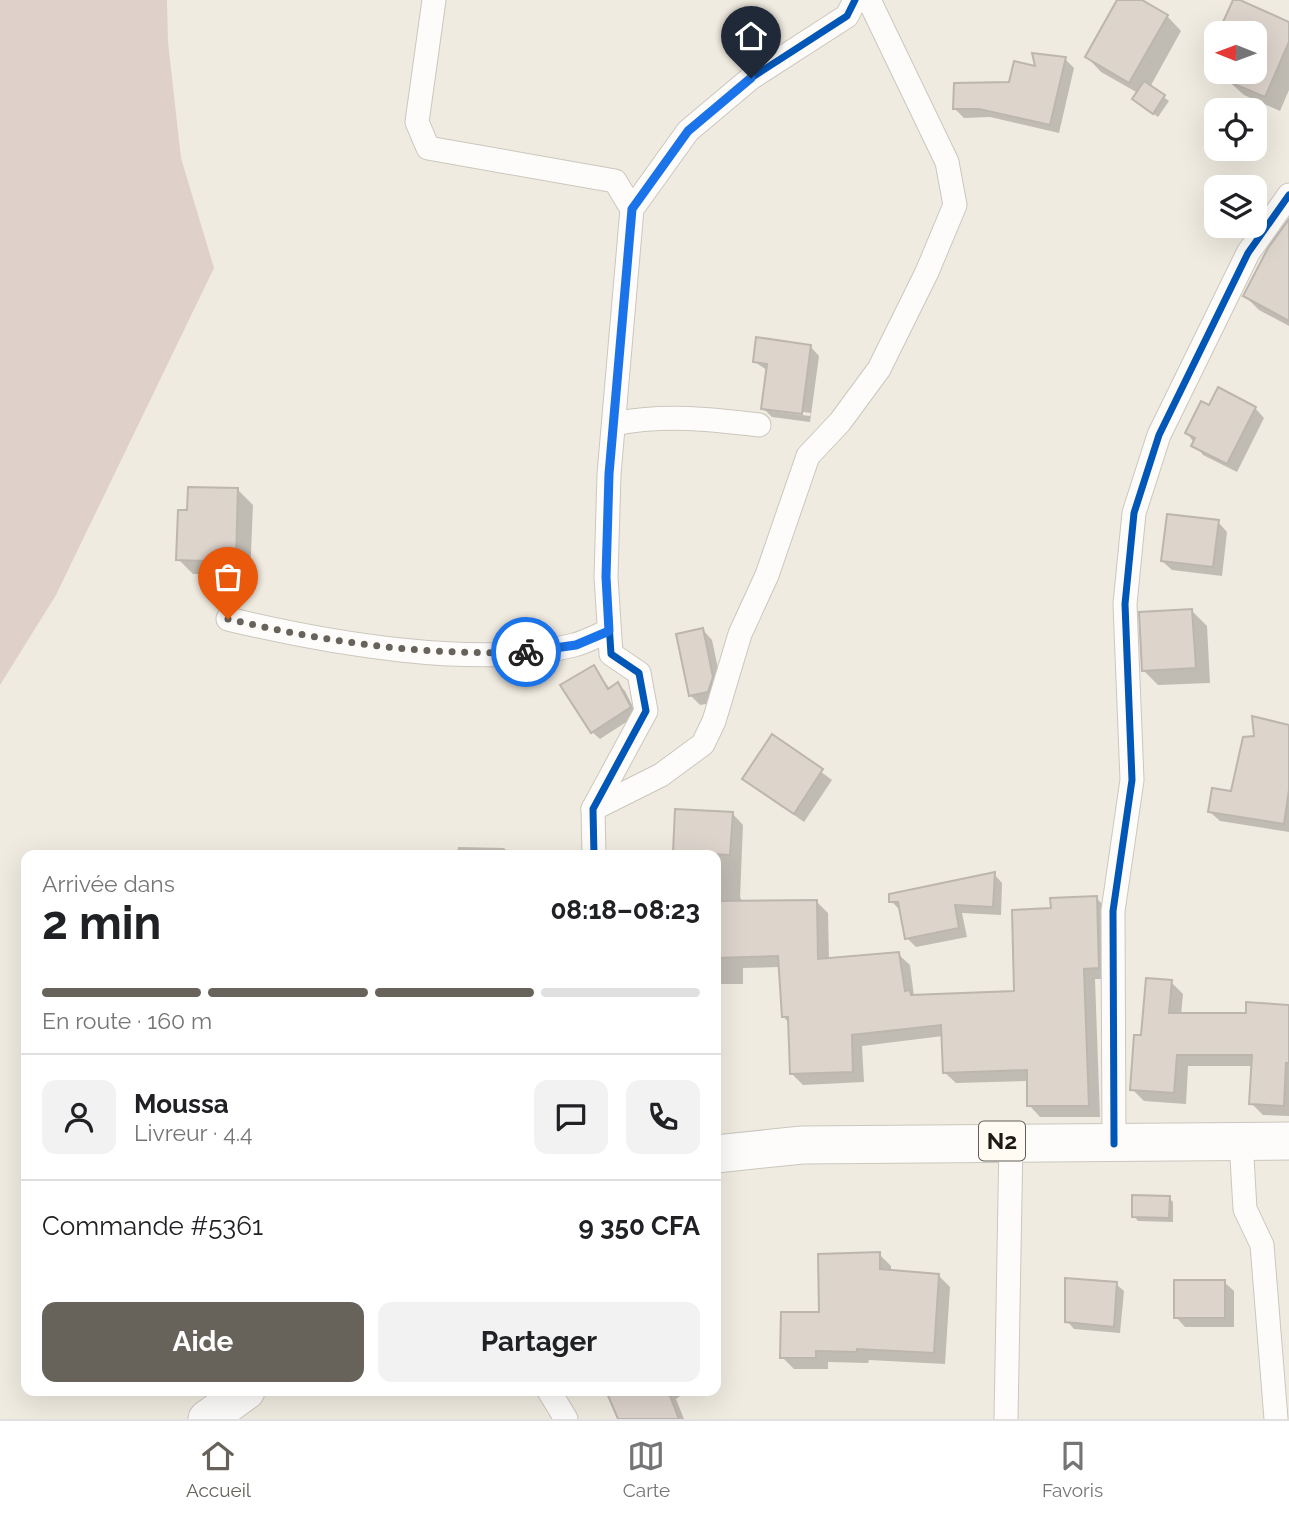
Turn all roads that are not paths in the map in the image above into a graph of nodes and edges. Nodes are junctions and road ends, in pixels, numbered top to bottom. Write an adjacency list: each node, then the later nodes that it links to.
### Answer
1 (434, 0): 5 (street)
2 (855, 0): 5 (street)
3 (869, 0): 10 (street)
4 (1289, 195): 15 (street)
5 (632, 209): 6 (street)
6 (614, 424): 7 (street); 9 (street)
7 (759, 425)
8 (228, 619): 9 (street)
9 (609, 631): 10 (street)
10 (593, 809): 11 (street)
11 (594, 850)
12 (1011, 1141): 15 (highway, N2); 16 (highway, N2); 21 (street)
13 (1241, 1141): 14 (highway, N2); 15 (highway, N2); 22 (street)
14 (1289, 1141)
15 (1114, 1144)
16 (721, 1153)
17 (239, 1396): 19 (highway)
18 (552, 1396): 20 (street)
19 (207, 1419)
20 (566, 1419)
21 (1006, 1419)
22 (1276, 1419)

